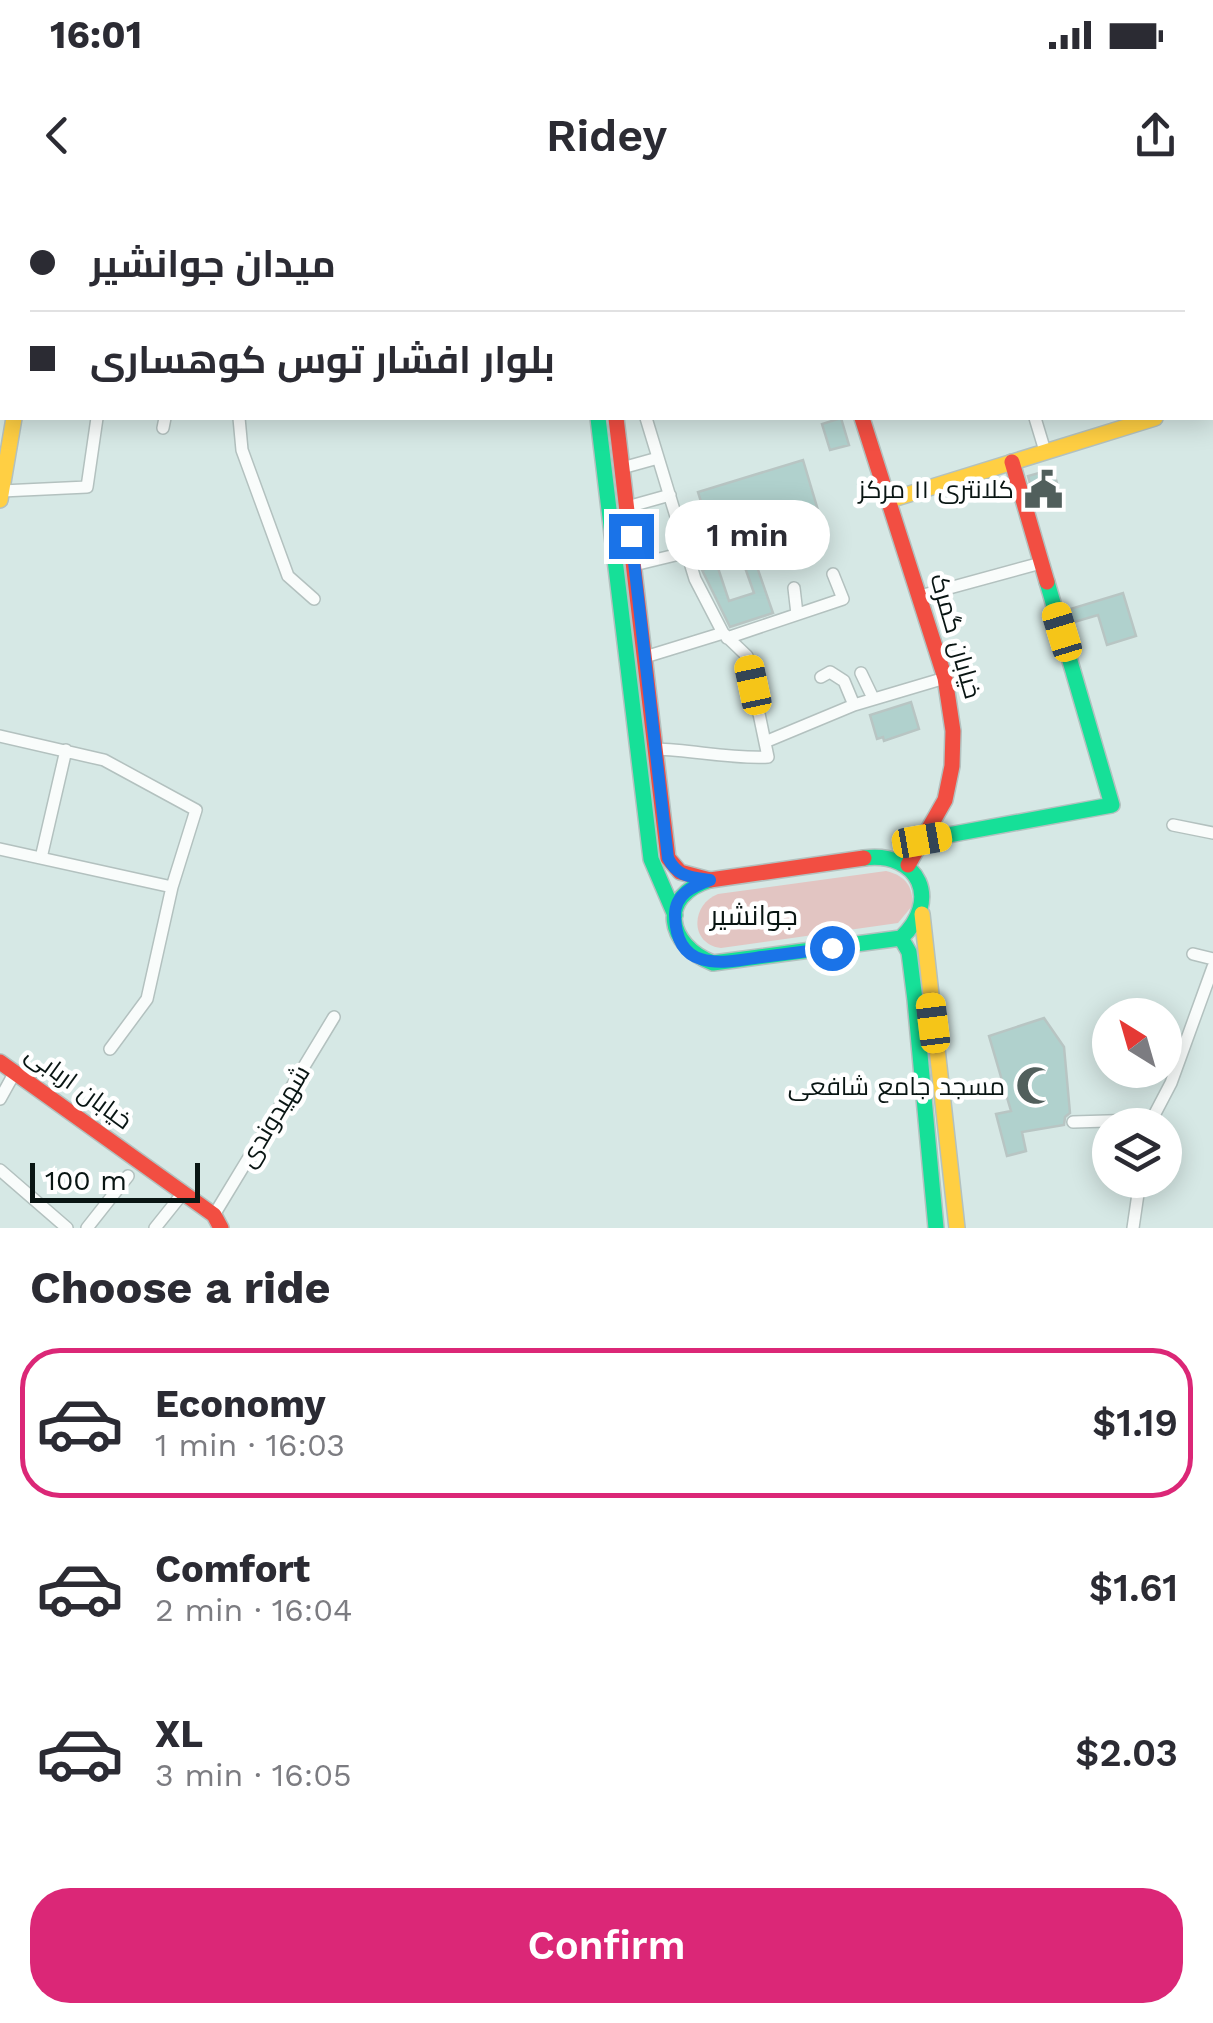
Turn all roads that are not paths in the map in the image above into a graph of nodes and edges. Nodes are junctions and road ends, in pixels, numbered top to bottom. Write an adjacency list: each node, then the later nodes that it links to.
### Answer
1 (98, 420): 14 (street)
2 (239, 420): 24 (street)
3 (598, 420): 46 (main road)
4 (616, 420): 13 (main road)
5 (647, 420): 11 (street)
6 (863, 420): 16 (main road, خیابان گمرک)
7 (1036, 420): 10 (street)
8 (1147, 420): 10 (main road)
9 (6, 436): 14 (main road)
10 (1045, 451): 12 (main road)
11 (658, 458): 13 (street); 15 (street)
12 (1012, 462): 16 (main road); 19 (main road)
13 (622, 468): 17 (main road)
14 (1, 495)
15 (670, 495): 17 (street); 18 (street)
16 (890, 500): 23 (main road, خیابان گمرک)
17 (628, 506): 20 (main road)
18 (688, 552): 20 (street); 26 (street)
19 (1041, 563): 23 (street); 39 (main road)
20 (634, 564): 27 (main road)
21 (833, 574): 25 (street)
22 (794, 588): 25 (street)
23 (920, 596): 30 (main road, خیابان گمرک)
24 (314, 599)
25 (797, 614): 26 (street)
26 (725, 635): 27 (street); 34 (street)
27 (645, 657): 36 (main road)
28 (860, 673): 31 (street)
29 (821, 678): 32 (street)
30 (946, 678): 31 (street); 39 (main road, خیابان گمرک)
31 (873, 698): 32 (street)
32 (854, 704): 34 (street)
33 (0, 736): 35 (street)
34 (764, 742): 36 (street)
35 (66, 750): 41 (street); 44 (street)
36 (656, 750): 43 (main road)
37 (1173, 825): 38 (street)
38 (1213, 833)
39 (922, 840): 42 (main road, خیابان گمرک)
40 (0, 849): 41 (street)
41 (41, 858): 44 (street)
42 (908, 865): 43 (main road); 45 (main road)
43 (710, 880): 46 (main road)
44 (172, 887): 52 (street)
45 (921, 904): 47 (main road); 68 (main road)
46 (675, 916): 47 (main road)
47 (902, 938): 67 (main road)
48 (1193, 954): 49 (street)
49 (1213, 959)
50 (1213, 967): 56 (street)
51 (334, 1017): 63 (street, شهیدوندی)
52 (110, 1049)
53 (0, 1062): 54 (main road, خیابان اربابی)
54 (15, 1072): 55 (street); 61 (main road, خیابان اربابی)
55 (0, 1099)
56 (1158, 1108)
57 (1092, 1121): 58 (street)
58 (1074, 1122)
59 (0, 1170): 64 (street)
60 (128, 1176): 65 (street)
61 (183, 1193): 63 (main road, خیابان اربابی); 66 (street)
62 (1137, 1198): 69 (street)
63 (217, 1222)
64 (67, 1228)
65 (87, 1228)
66 (155, 1228)
67 (936, 1228)
68 (957, 1228)
69 (1133, 1228)

